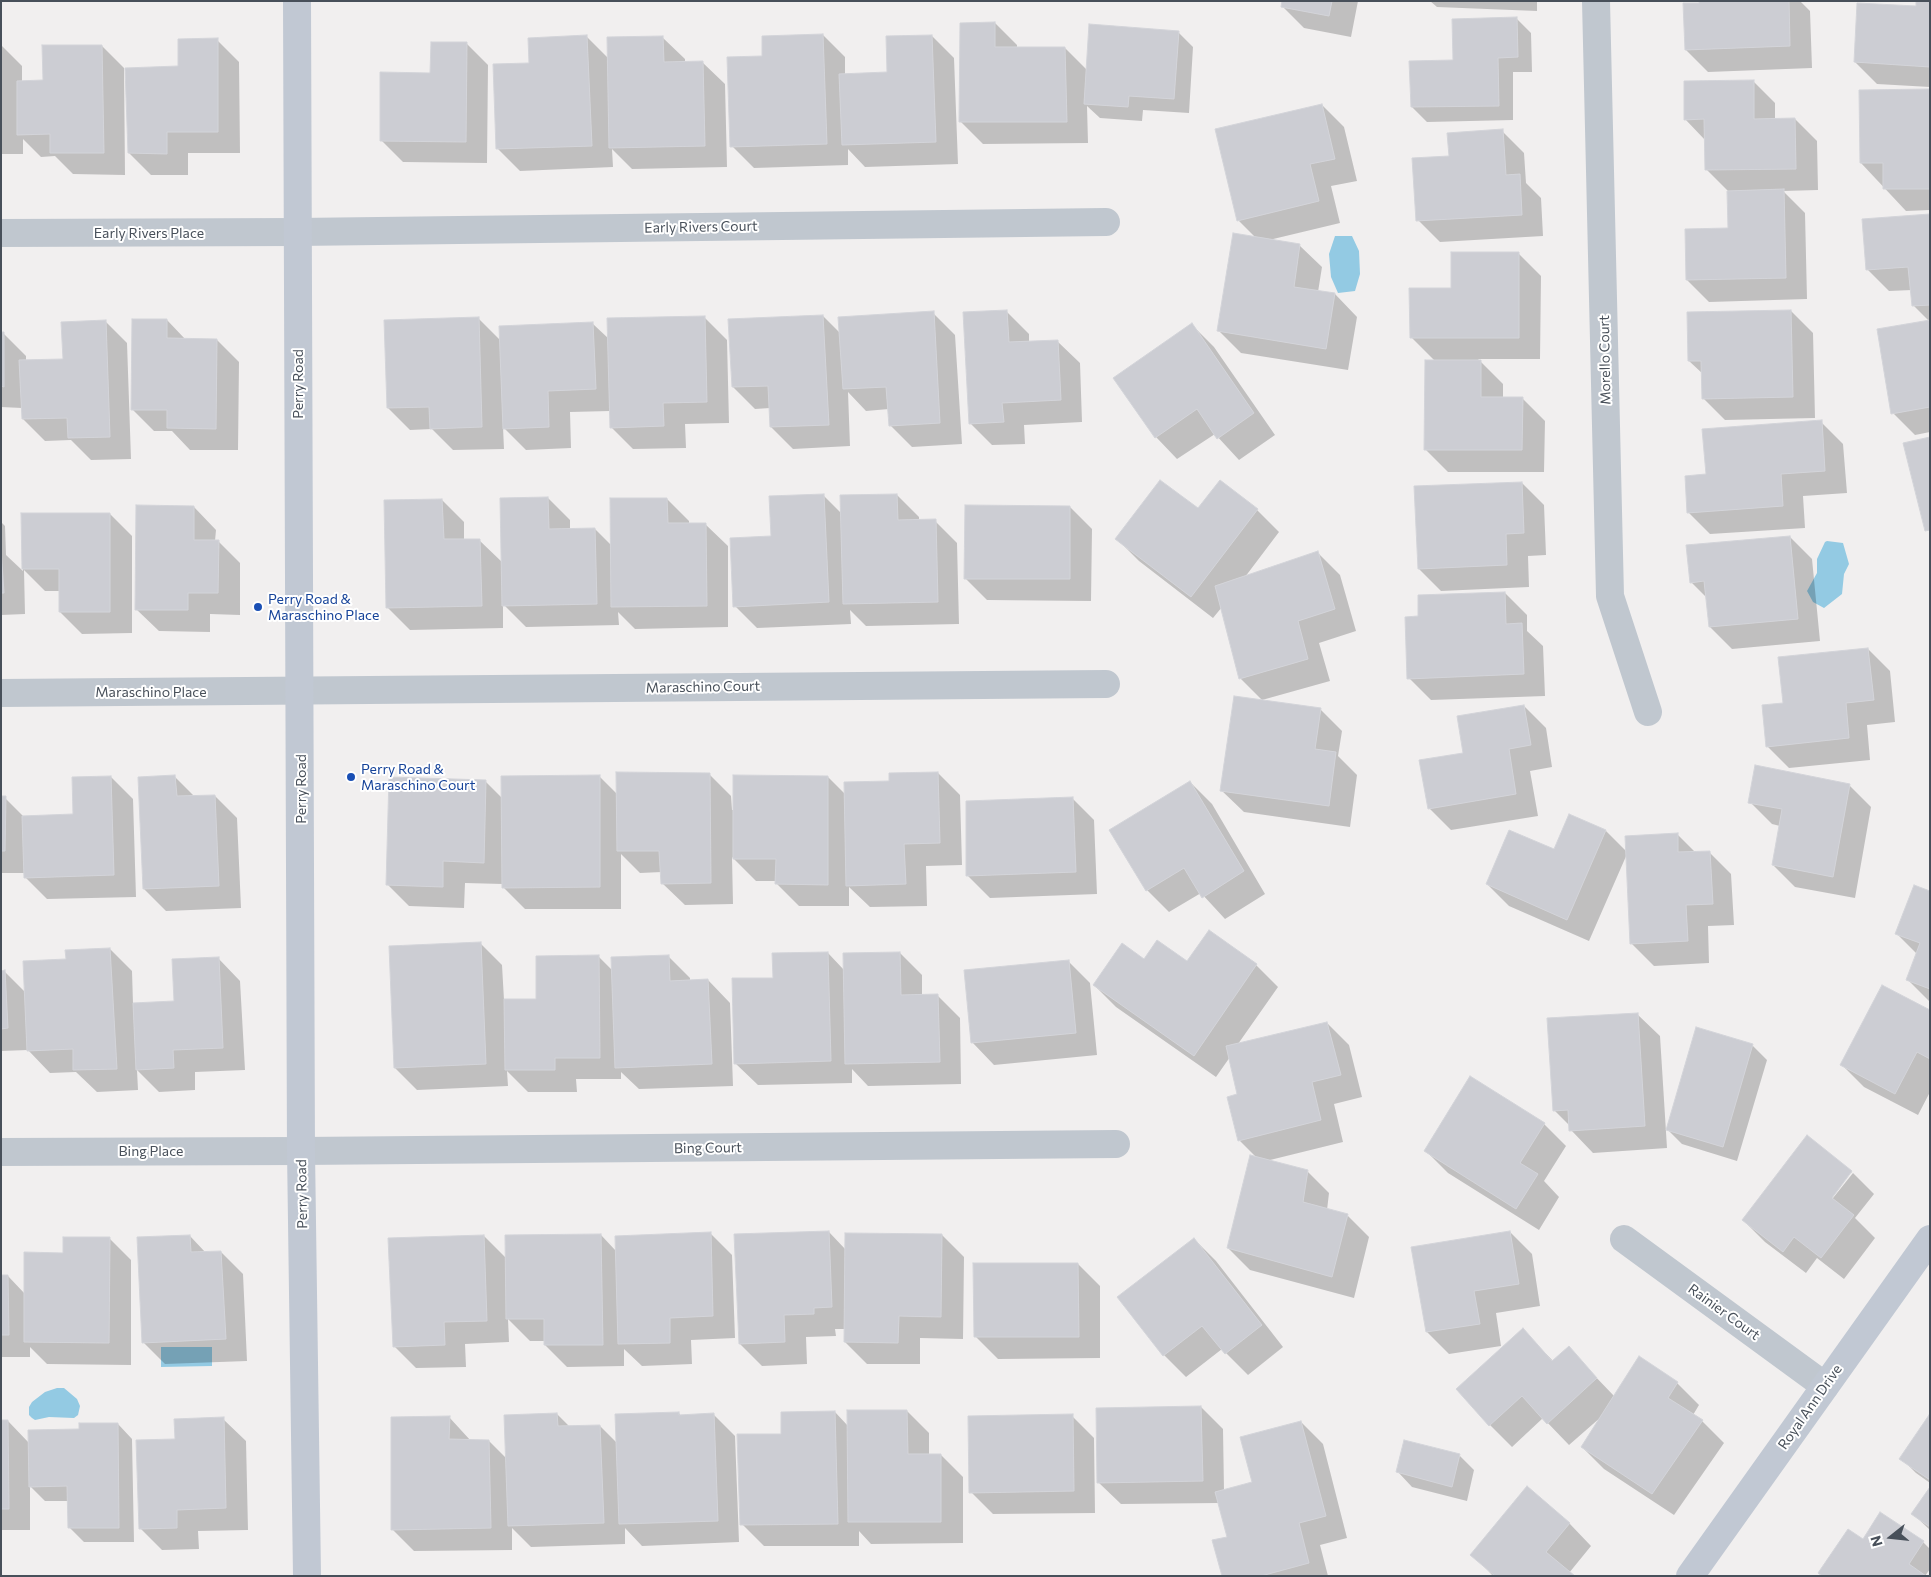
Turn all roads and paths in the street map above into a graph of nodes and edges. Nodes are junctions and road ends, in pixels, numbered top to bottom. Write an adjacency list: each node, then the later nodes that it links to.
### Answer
1 (297, 1): 4 (street, Perry Road)
2 (1596, 1): 9 (street, Morello Court)
3 (1106, 222): 4 (street, Early Rivers Court)
4 (297, 232): 5 (street, Early Rivers Place); 7 (street, Perry Road)
5 (1, 233)
6 (1106, 684): 7 (street, Maraschino Court)
7 (300, 692): 8 (street, Maraschino Place); 11 (street, Perry Road)
8 (1, 693)
9 (1648, 712)
10 (1116, 1144): 11 (street, Bing Court)
11 (301, 1151): 12 (street, Bing Place); 16 (street, Perry Road)
12 (1, 1152)
13 (1624, 1239): 15 (street, Rainier Court)
14 (1930, 1239): 15 (street, Royal Ann Drive)
15 (1825, 1386): 17 (street, Royal Ann Drive)
16 (307, 1576)
17 (1690, 1576)

